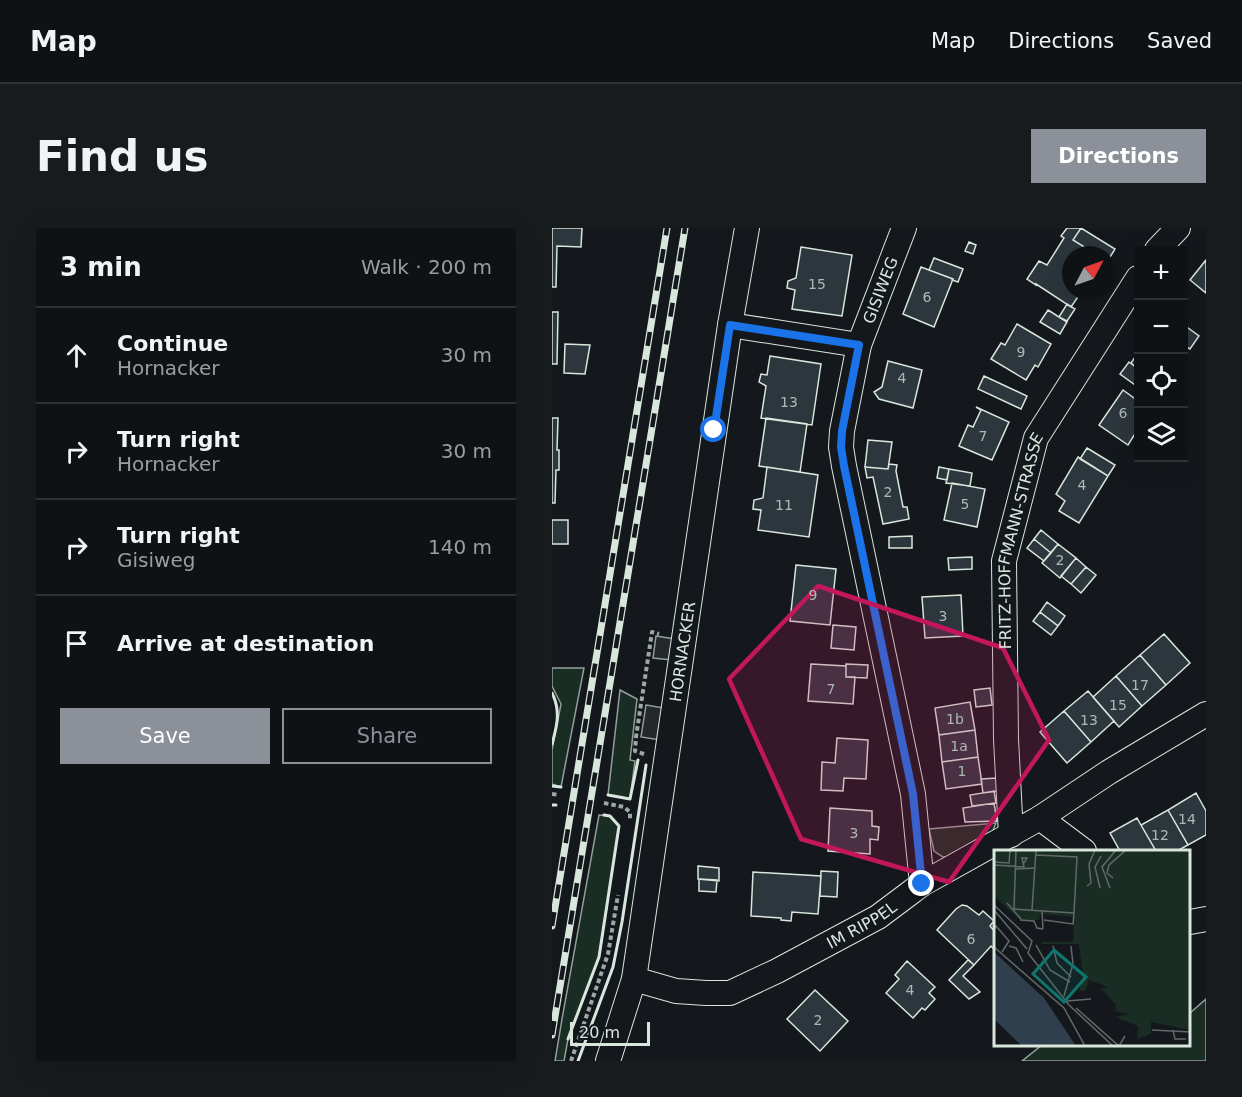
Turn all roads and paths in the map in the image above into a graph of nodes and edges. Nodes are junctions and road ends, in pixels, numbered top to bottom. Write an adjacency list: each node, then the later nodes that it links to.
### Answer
1 (747, 228): 6 (street, HORNACKER)
2 (904, 228): 7 (street, GISIWEG)
3 (1178, 228): 4 (street)
4 (1161, 246)
5 (1134, 284): 16 (street, FRITZ-HOFFMANN-STRASSE)
6 (730, 325): 7 (street); 8 (street, HORNACKER)
7 (859, 345): 18 (street, GISIWEG)
8 (684, 638): 10 (path); 22 (street, HORNACKER)
9 (1206, 714): 14 (street, IM RIPPEL)
10 (644, 755)
11 (552, 794): 12 (path)
12 (559, 795)
13 (604, 803): 15 (path)
14 (1040, 818): 16 (street, IM RIPPEL); 17 (street)
15 (631, 822)
16 (1011, 835): 18 (street, IM RIPPEL)
17 (1083, 850)
18 (922, 884): 22 (street, IM RIPPEL)
19 (620, 888): 23 (path)
20 (1206, 919): 21 (street)
21 (1191, 922)
22 (634, 979): 24 (street)
23 (572, 1061)
24 (608, 1061)

